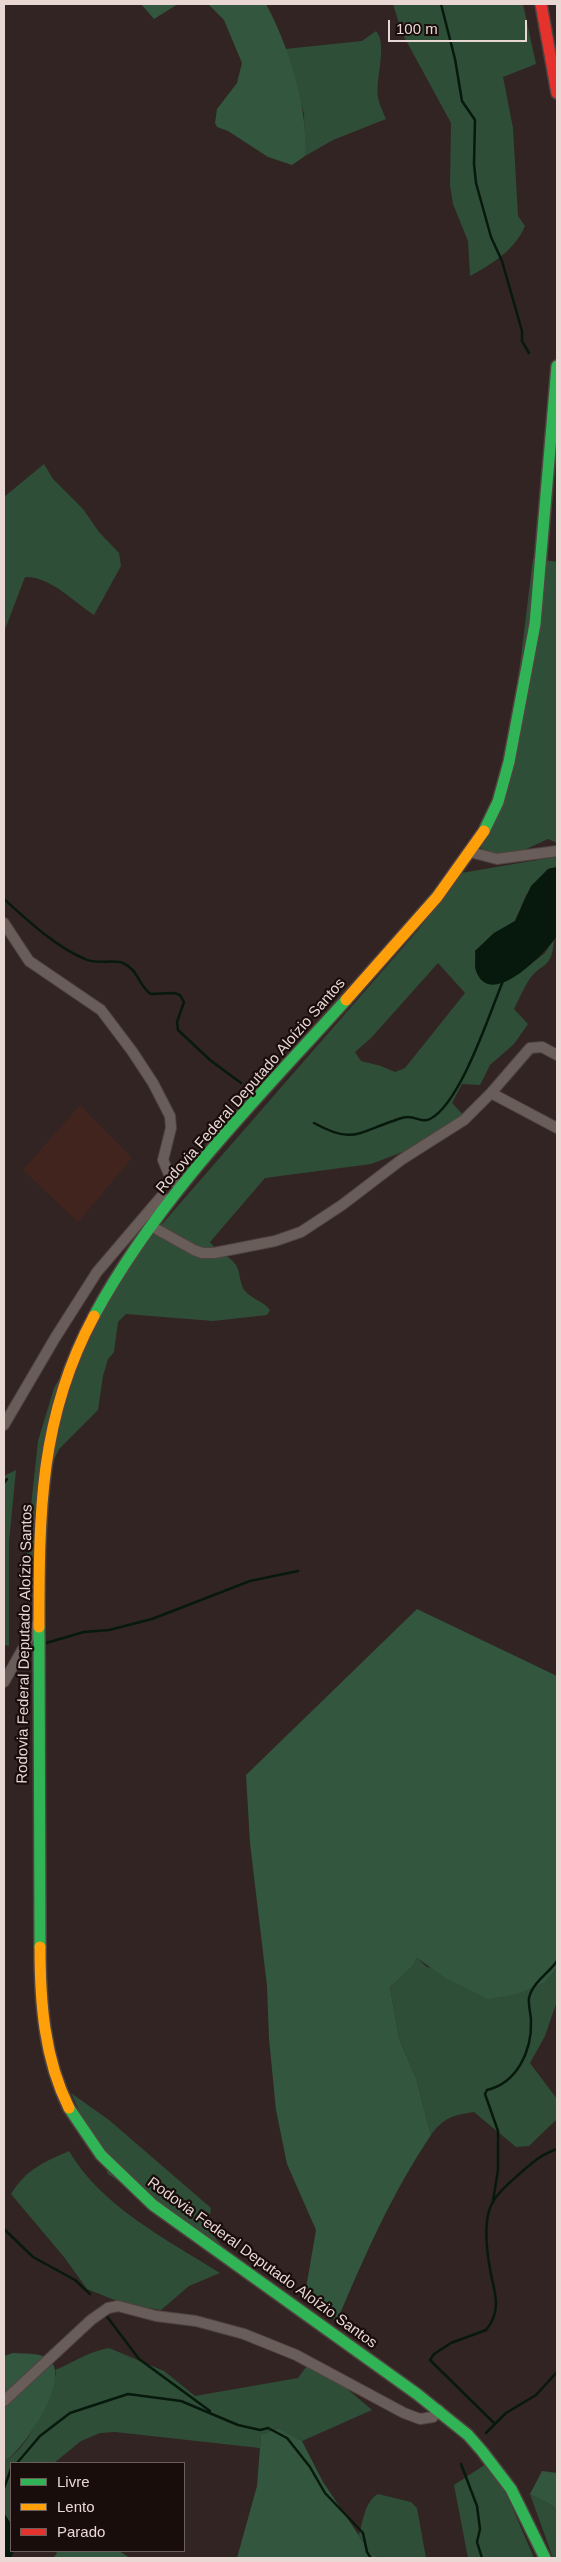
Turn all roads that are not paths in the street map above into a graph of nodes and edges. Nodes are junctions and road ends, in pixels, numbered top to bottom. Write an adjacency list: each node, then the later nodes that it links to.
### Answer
1 (540, 4): 2 (highway)
2 (557, 93)
3 (557, 366): 5 (highway, Rodovia Federal Deputado Aloízio Santos)
4 (557, 851): 5 (street)
5 (470, 852): 10 (highway, Rodovia Federal Deputado Aloízio Santos)
6 (4, 923): 10 (street)
7 (557, 1055): 8 (street)
8 (491, 1093): 9 (street); 12 (street)
9 (557, 1128)
10 (180, 1187): 11 (highway, Rodovia Federal Deputado Aloízio Santos)
11 (154, 1213): 12 (highway, Rodovia Federal Deputado Aloízio Santos); 13 (street)
12 (151, 1226): 14 (highway, Rodovia Federal Deputado Aloízio Santos)
13 (4, 1425)
14 (38, 1621): 15 (street); 17 (highway, Rodovia Federal Deputado Aloízio Santos)
15 (4, 1682)
16 (4, 2401): 17 (street)
17 (439, 2410): 18 (highway, Rodovia Federal Deputado Aloízio Santos)
18 (545, 2558)

